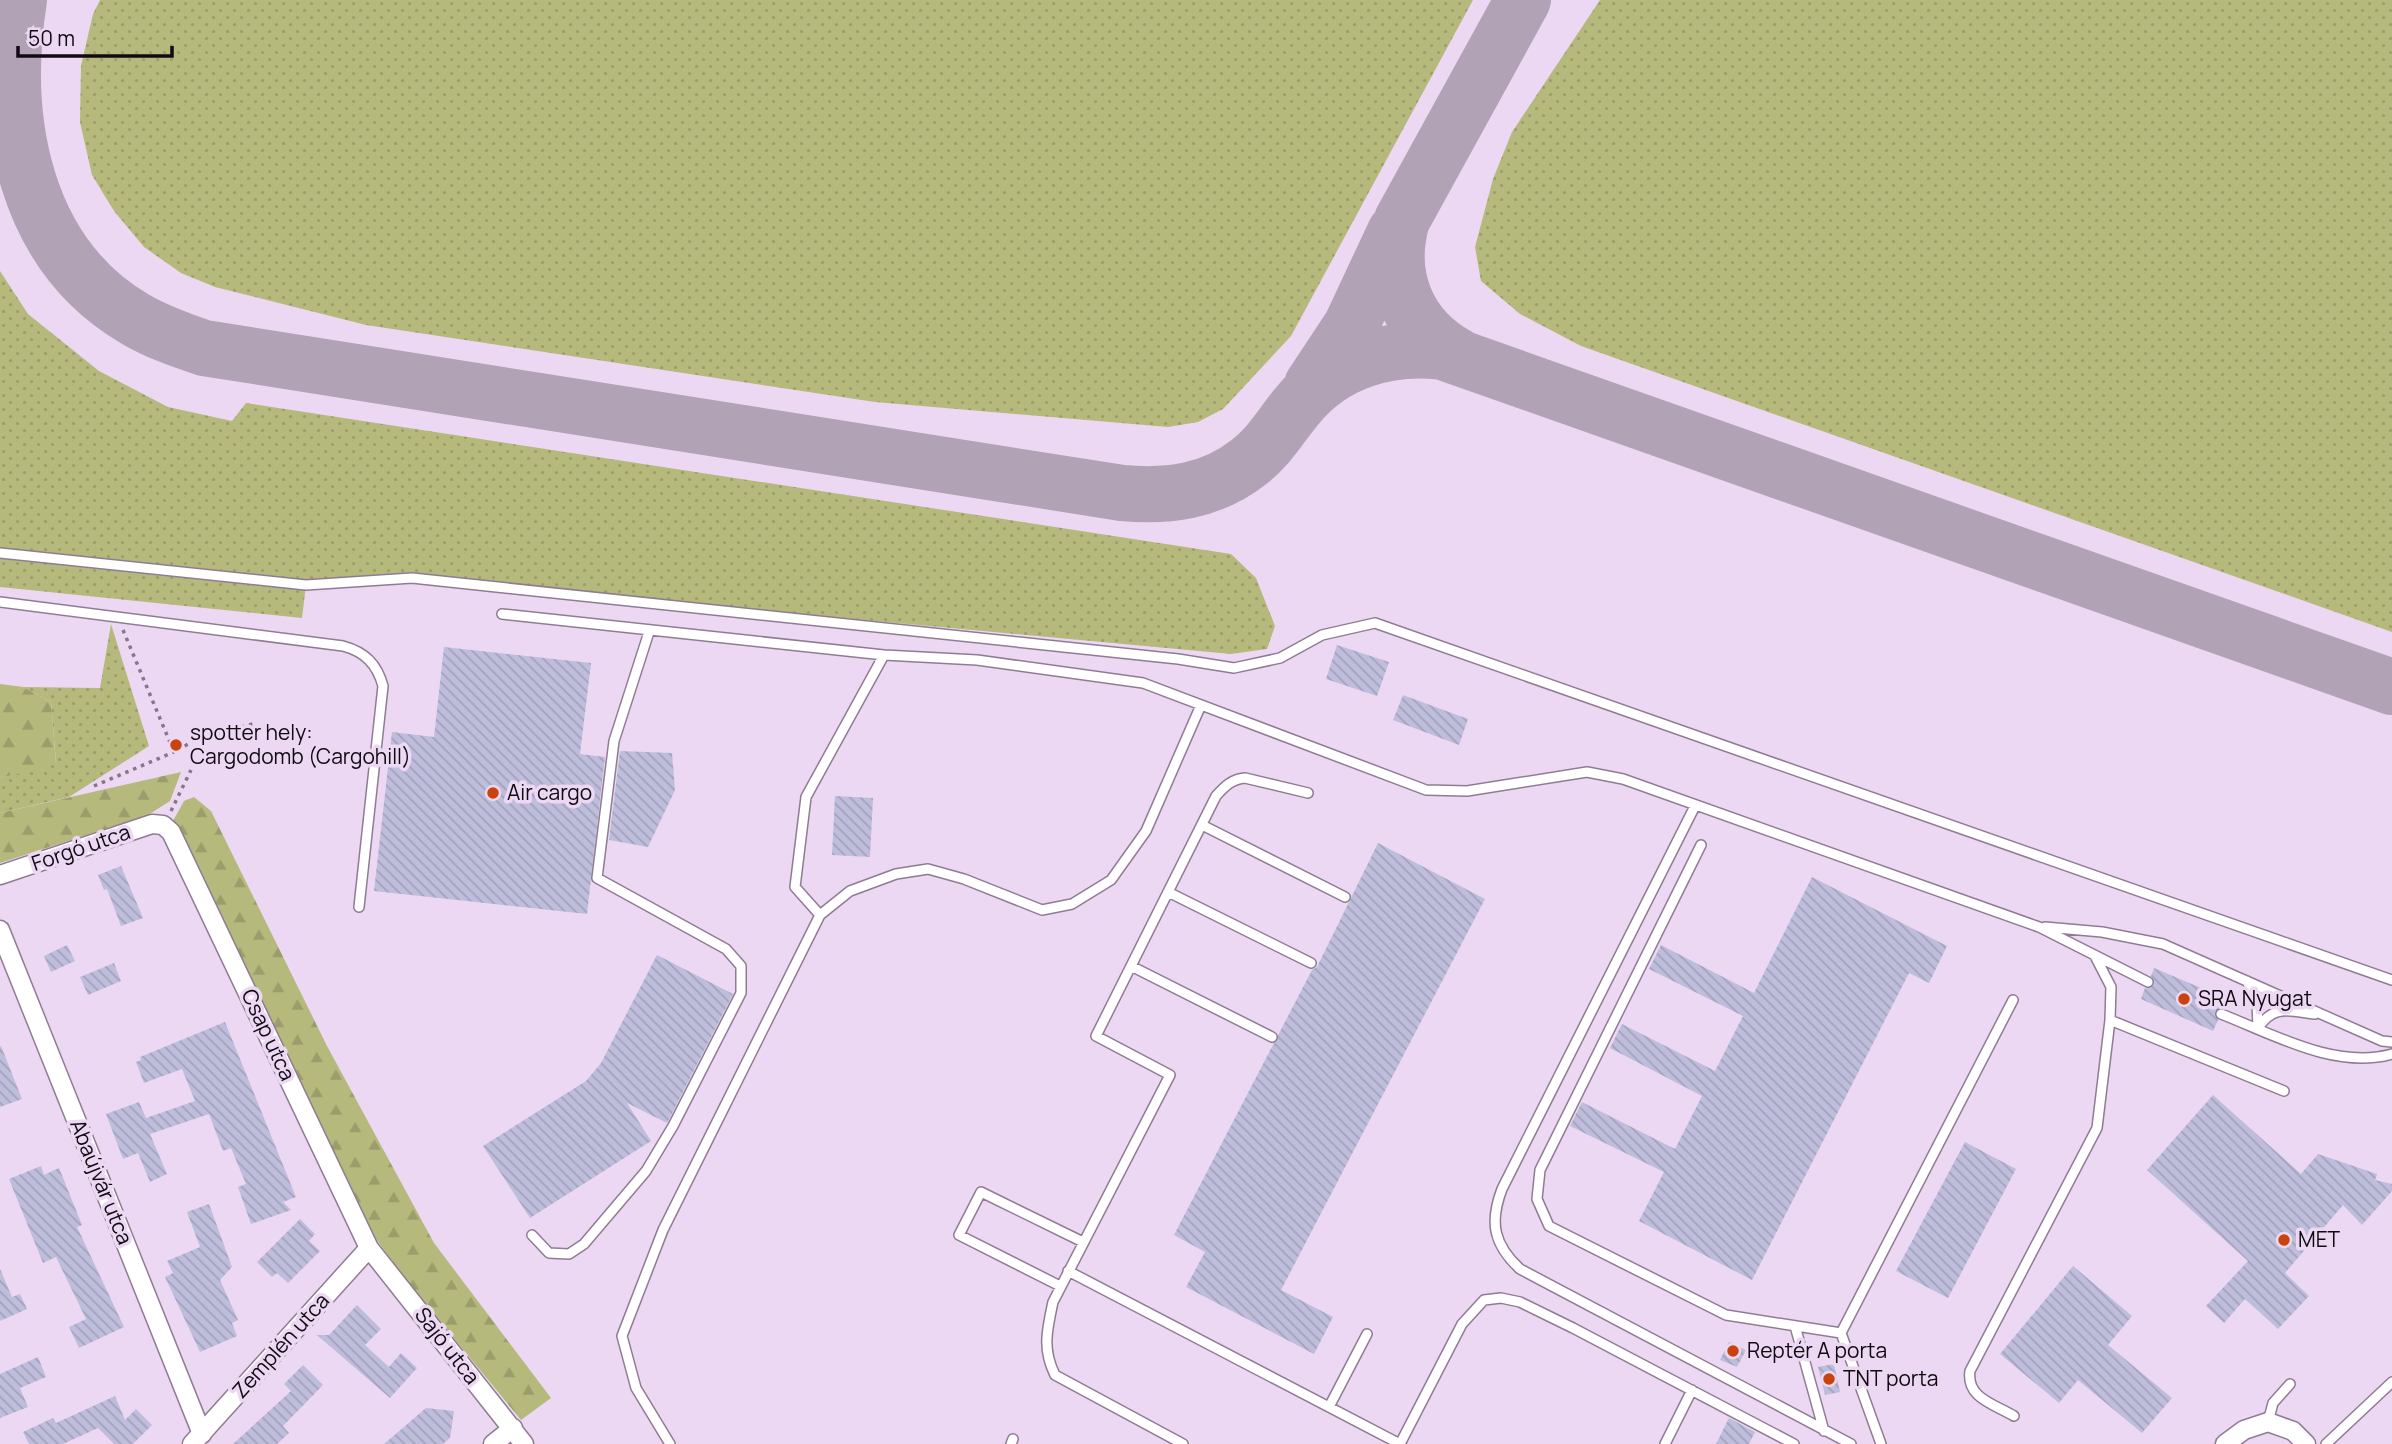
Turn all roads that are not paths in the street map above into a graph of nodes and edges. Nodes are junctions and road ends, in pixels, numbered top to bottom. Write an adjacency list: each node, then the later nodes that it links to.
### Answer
1 (0, 553): 22 (lane)
2 (0, 602): 15 (lane)
3 (502, 614): 4 (lane)
4 (649, 632): 5 (lane); 34 (lane)
5 (884, 654): 6 (lane); 16 (lane)
6 (1201, 705): 8 (lane); 16 (lane)
7 (1308, 793): 10 (lane)
8 (1695, 806): 17 (lane); 49 (lane)
9 (163, 825): 12 (street, Forgó utca); 36 (street, Csap utca)
10 (1202, 825): 13 (lane); 14 (lane)
11 (1701, 845): 39 (lane)
12 (0, 875)
13 (1168, 892): 20 (lane); 21 (lane)
14 (1345, 897)
15 (359, 907)
16 (820, 915): 53 (lane)
17 (2039, 927): 19 (lane); 23 (lane)
18 (0, 930): 50 (street, Abaújvár utca)
19 (2094, 954): 24 (lane); 28 (lane)
20 (1311, 963)
21 (1132, 966): 30 (lane); 35 (lane)
22 (2392, 980)
23 (2247, 981): 27 (lane); 29 (lane)
24 (2148, 982)
25 (2013, 1000): 40 (lane)
26 (2221, 1014): 29 (lane)
27 (2326, 1016): 29 (lane); 31 (lane)
28 (2110, 1020): 33 (lane); 46 (lane)
29 (2258, 1028): 32 (lane)
30 (1272, 1037)
31 (2392, 1042)
32 (2392, 1054)
33 (2284, 1091)
34 (532, 1235)
35 (1083, 1242): 37 (lane); 38 (lane)
36 (369, 1248): 48 (street, Sajó utca); 50 (street, Zemplén utca)
37 (1068, 1271): 38 (lane); 45 (lane)
38 (1060, 1286): 54 (lane)
39 (1795, 1326): 40 (lane); 49 (lane)
40 (1841, 1333): 58 (lane)
41 (1367, 1334): 45 (lane)
42 (2392, 1382): 61 (lane)
43 (2290, 1384): 47 (lane)
44 (1692, 1390): 45 (lane); 55 (lane); 56 (lane)
45 (1329, 1407)
46 (2014, 1416)
47 (2268, 1422): 59 (street); 60 (street)
48 (513, 1428): 51 (street); 52 (street, Sajó utca)
49 (1824, 1431): 57 (lane)
50 (197, 1439)
51 (493, 1444)
52 (524, 1444)
53 (670, 1444)
54 (1183, 1444)
55 (1665, 1444)
56 (1794, 1444)
57 (1851, 1444)
58 (1881, 1444)
59 (2225, 1444)
60 (2305, 1444)
61 (2326, 1444)

